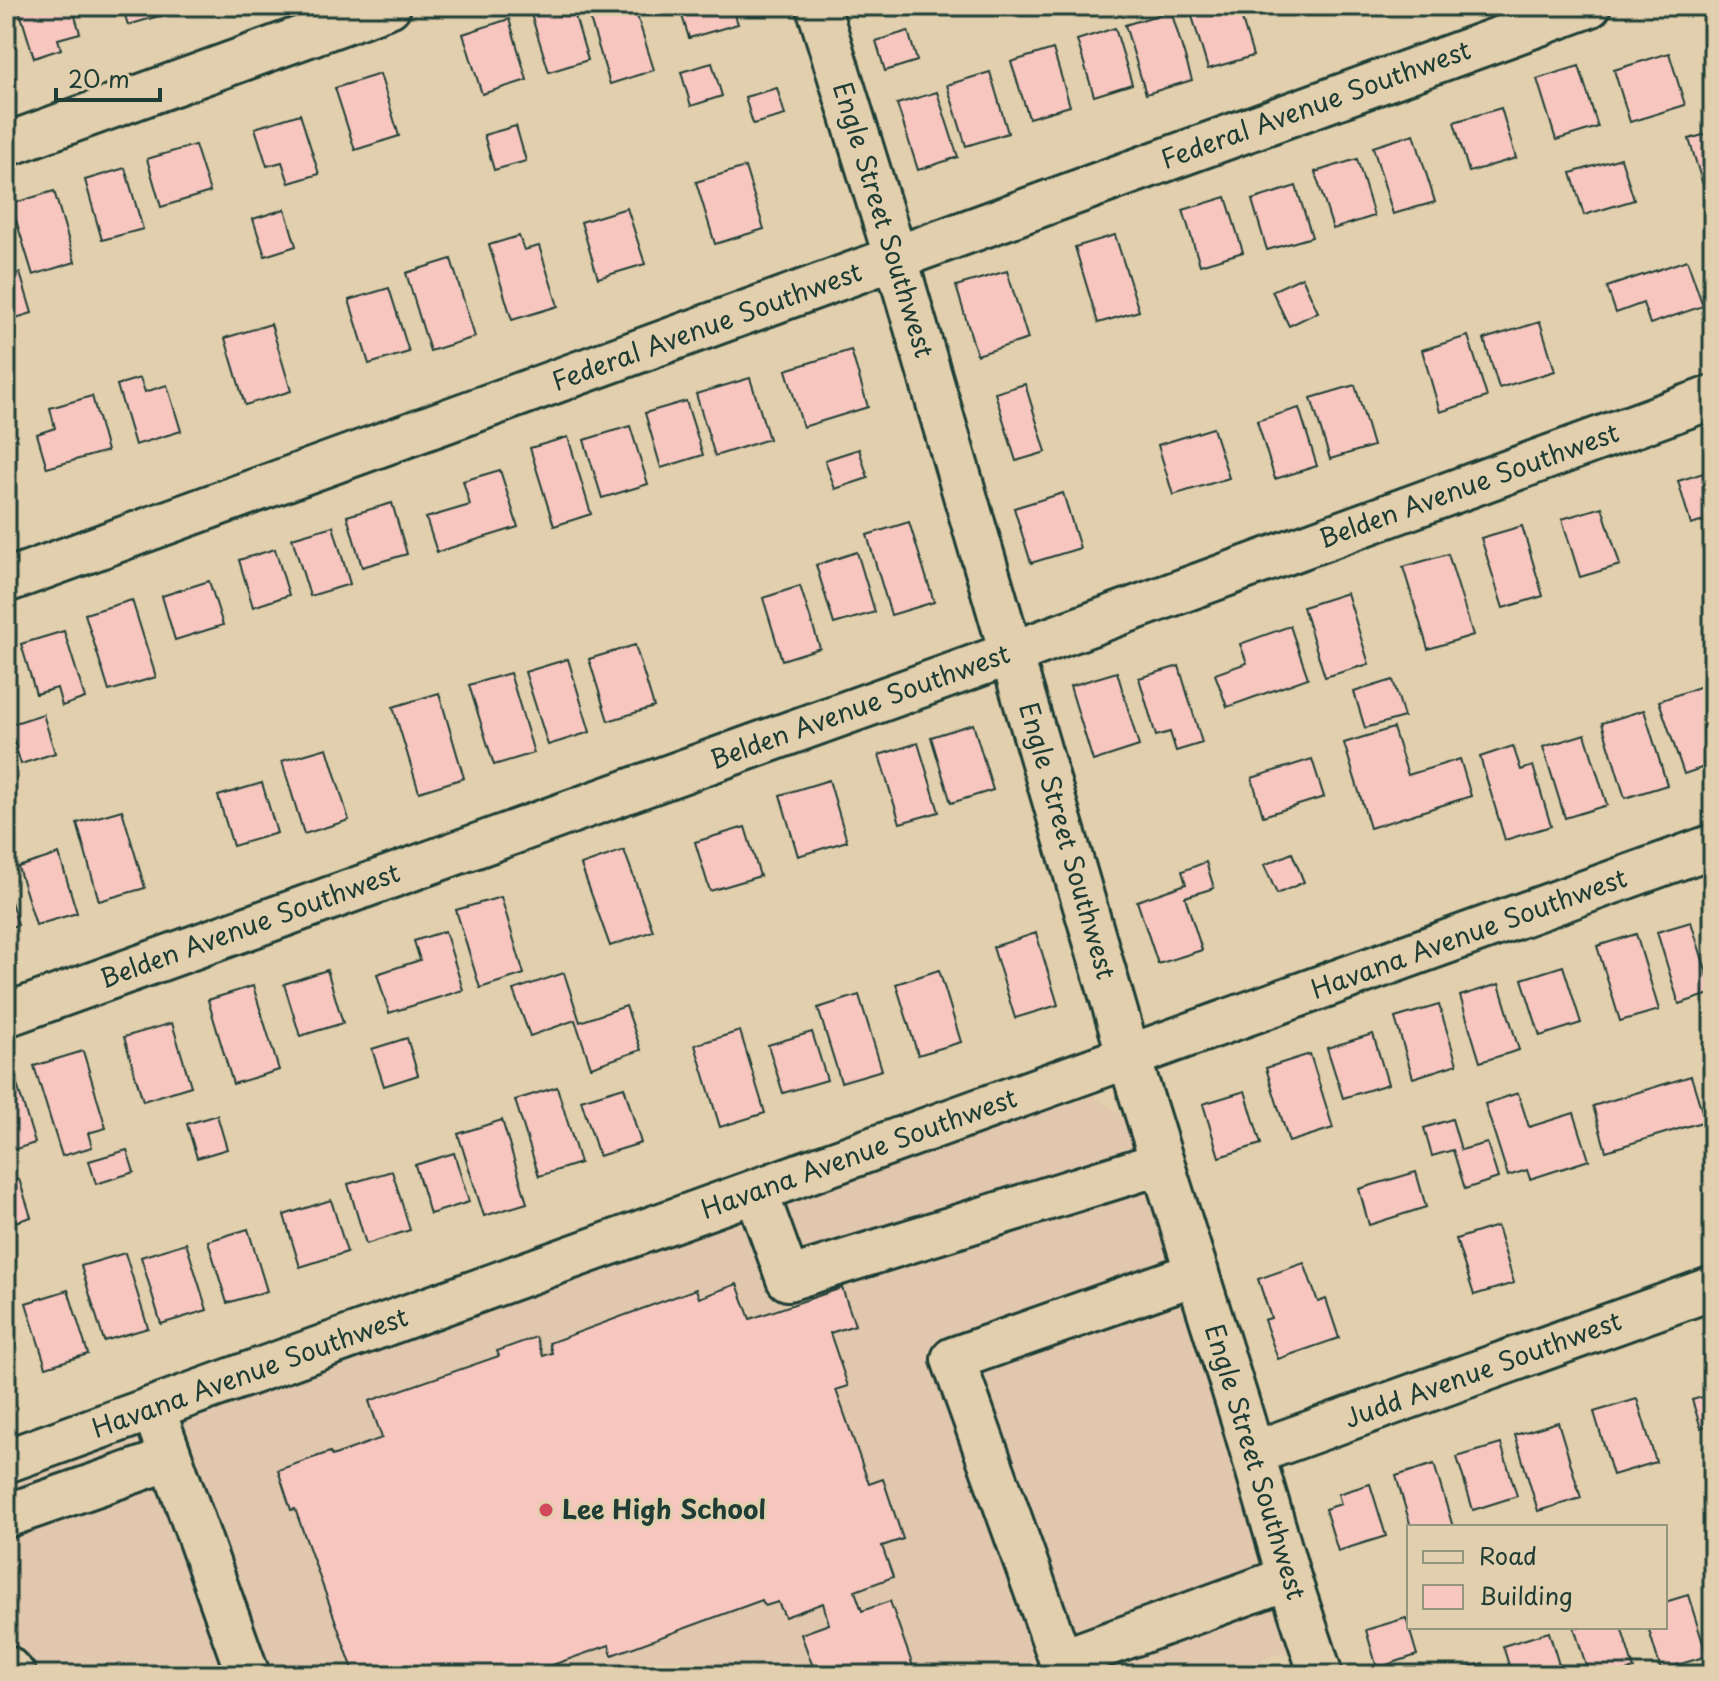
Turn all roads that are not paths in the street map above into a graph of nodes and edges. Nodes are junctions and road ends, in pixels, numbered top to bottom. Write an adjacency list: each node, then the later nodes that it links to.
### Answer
1 (389, 6): 4 (street)
2 (818, 6): 5 (street, Engle Street Southwest)
3 (1589, 6): 5 (street, Federal Avenue Southwest)
4 (6, 145)
5 (896, 259): 7 (street, Federal Avenue Southwest); 8 (street, Engle Street Southwest)
6 (1713, 397): 8 (street, Belden Avenue Southwest)
7 (6, 581)
8 (1012, 653): 10 (street, Belden Avenue Southwest); 11 (street, Engle Street Southwest)
9 (1713, 846): 11 (street, Havana Avenue Southwest)
10 (6, 1015)
11 (1129, 1057): 12 (street, Engle Street Southwest); 13 (street, Havana Avenue Southwest)
12 (1162, 1163): 13 (street); 14 (street, Engle Street Southwest)
13 (756, 1191): 16 (street, Havana Avenue Southwest)
14 (1197, 1273): 17 (street, Engle Street Southwest); 21 (street)
15 (1713, 1288): 17 (street, Judd Avenue Southwest)
16 (153, 1408): 18 (street); 19 (street, Havana Avenue Southwest)
17 (1253, 1453): 21 (street, Engle Street Southwest)
18 (170, 1459): 20 (street); 24 (street)
19 (6, 1461)
20 (6, 1516)
21 (1289, 1578): 25 (street, Engle Street Southwest)
22 (6, 1667): 23 (street)
23 (14, 1675)
24 (248, 1675)
25 (1321, 1675)

